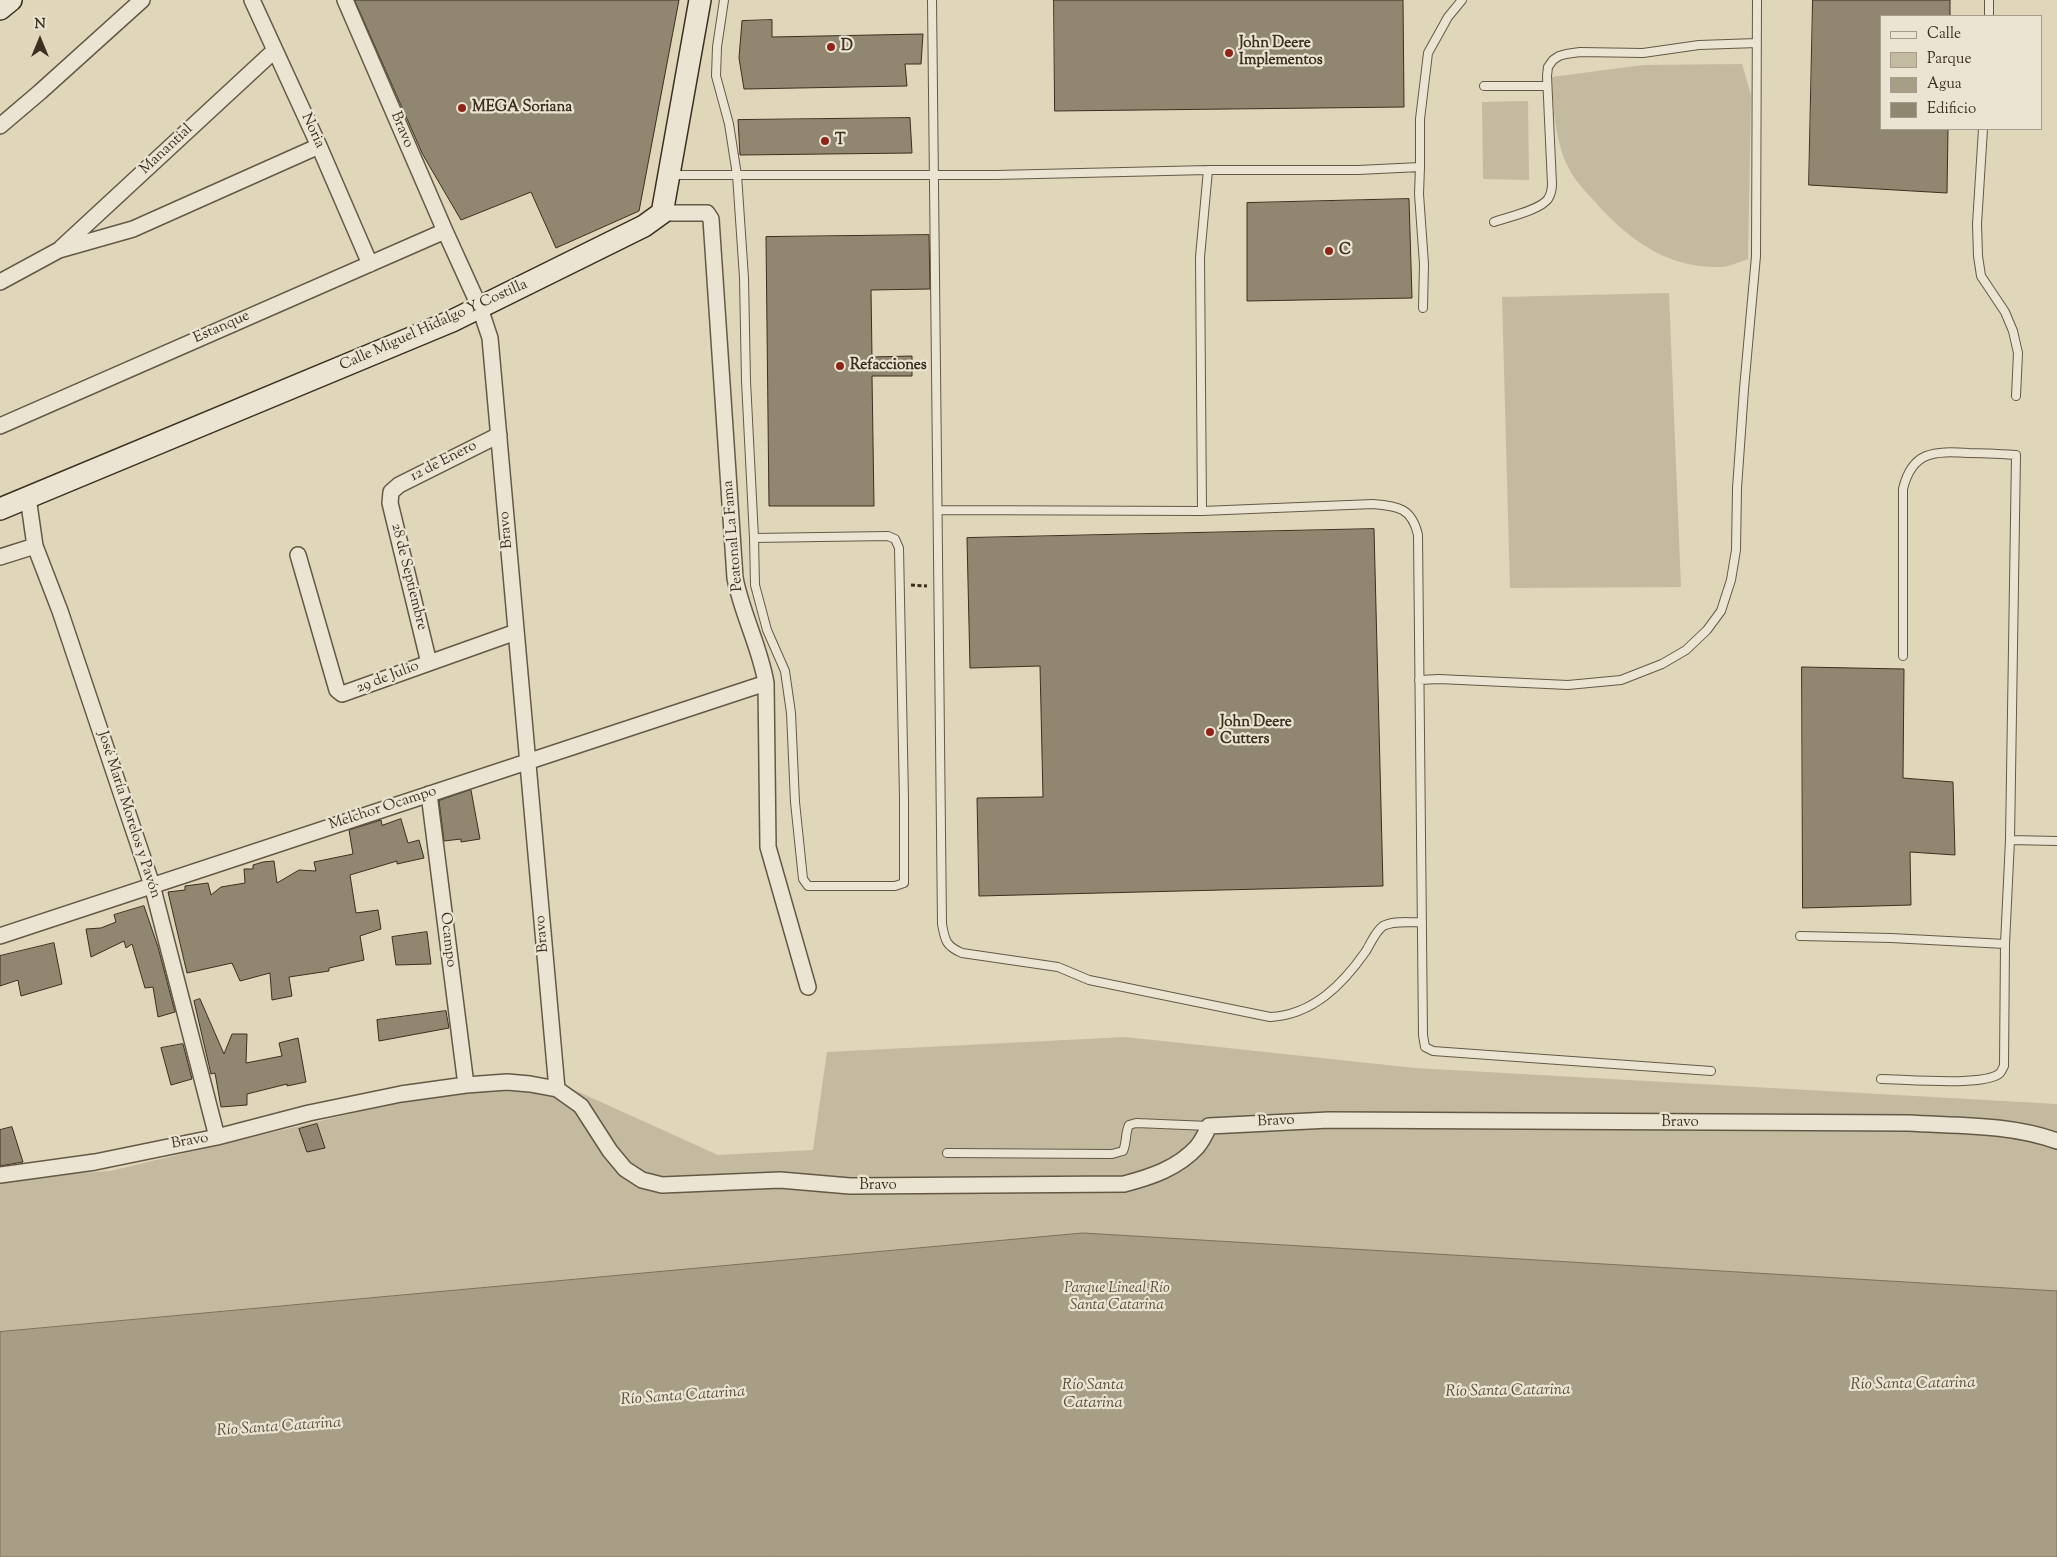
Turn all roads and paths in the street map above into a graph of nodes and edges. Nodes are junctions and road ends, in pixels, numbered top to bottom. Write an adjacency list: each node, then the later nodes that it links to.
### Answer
1 (11, 0): 11 (street)
2 (142, 0): 17 (street)
3 (252, 0): 14 (street, Noria)
4 (345, 0): 27 (street, Bravo)
5 (700, 0): 22 (street)
6 (724, 0): 23 (lane)
7 (932, 0): 24 (lane)
8 (1462, 0): 20 (lane)
9 (1757, 0): 13 (lane)
10 (1989, 0): 12 (lane)
11 (0, 9)
12 (1989, 15)
13 (1757, 43): 16 (lane); 50 (lane)
14 (275, 50): 19 (street, Noria); 28 (street, Manantial)
15 (1484, 86): 16 (lane)
16 (1547, 86): 26 (lane)
17 (0, 126)
18 (1983, 130): 33 (lane)
19 (319, 146): 28 (street, Manantial); 29 (street, Noria)
20 (1420, 167): 21 (lane); 32 (lane)
21 (1208, 170): 24 (lane); 40 (lane)
22 (670, 174): 23 (lane); 25 (street)
23 (737, 175): 24 (lane); 41 (lane)
24 (934, 175): 39 (lane)
25 (662, 213): 31 (street, Calle Miguel Hidalgo Y Costilla); 51 (street, Peatonal La Fama)
26 (1494, 222)
27 (445, 231): 29 (street, Estanque); 31 (street, Bravo)
28 (59, 250): 30 (street, Manantial)
29 (370, 264): 34 (street, Estanque)
30 (0, 282)
31 (480, 308): 35 (street, Bravo); 37 (street, Calle Miguel Hidalgo Y Costilla)
32 (1422, 308)
33 (2016, 396)
34 (0, 426)
35 (498, 435): 36 (street, 12 de Enero); 47 (street, Bravo)
36 (391, 492): 49 (street, 28 de Septiembre)
37 (28, 497): 38 (street, Calle Miguel Hidalgo Y Costilla); 42 (street, José María Morelos y Pavón)
38 (0, 509)
39 (938, 510): 40 (lane); 46 (lane)
40 (1202, 511): 50 (lane)
41 (754, 538): 45 (lane); 45 (lane)
42 (35, 546): 44 (street); 56 (street, José María Morelos y Pavón)
43 (298, 555): 49 (street, 29 de Julio)
44 (0, 557)
45 (900, 585): 46 (path)
46 (939, 586): 57 (lane)
47 (516, 632): 49 (street, 29 de Julio); 52 (street, Bravo)
48 (1903, 656): 54 (lane)
49 (428, 663)
50 (1419, 680): 57 (lane)
51 (766, 683): 52 (street, Melchor Ocampo); 61 (street, Peatonal La Fama)
52 (528, 761): 53 (street, Melchor Ocampo); 65 (street, Bravo)
53 (429, 794): 56 (street, Melchor Ocampo); 64 (street, Ocampo)
54 (2010, 840): 55 (lane); 60 (lane)
55 (2057, 841)
56 (152, 885): 58 (street, Melchor Ocampo); 69 (street, José María Morelos y Pavón)
57 (1422, 922): 62 (lane)
58 (0, 936)
59 (1800, 936): 60 (lane)
60 (2004, 944): 63 (lane)
61 (808, 987)
62 (1712, 1071)
63 (1881, 1079)
64 (466, 1085): 65 (street, Bravo); 69 (street, Bravo)
65 (557, 1089): 66 (street, Bravo)
66 (1209, 1126): 67 (street, Bravo); 71 (lane)
67 (2034, 1133): 68 (street); 70 (street, Bravo)
68 (2057, 1133)
69 (217, 1137): 72 (street, Bravo)
70 (2057, 1141)
71 (947, 1153)
72 (0, 1175)

